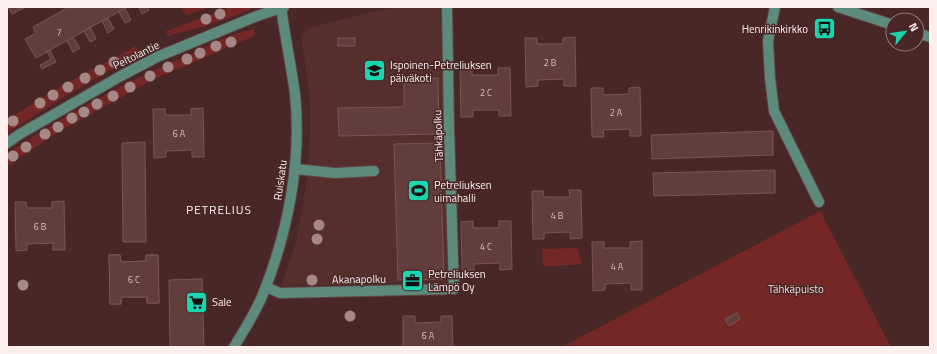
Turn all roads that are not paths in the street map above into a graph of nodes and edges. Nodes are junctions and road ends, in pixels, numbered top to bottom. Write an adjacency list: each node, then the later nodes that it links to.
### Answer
1 (282, 7): 6 (street, Peltolantie); 7 (street, Ruiskatu)
2 (447, 7): 11 (street, Tähkäpolku)
3 (775, 7): 9 (street)
4 (838, 7): 5 (street)
5 (885, 22)
6 (7, 143)
7 (295, 169): 8 (street); 10 (street, Ruiskatu)
8 (374, 171)
9 (819, 202)
10 (266, 287): 11 (street, Akanapolku); 12 (street, Ruiskatu)
11 (454, 289)
12 (234, 347)

